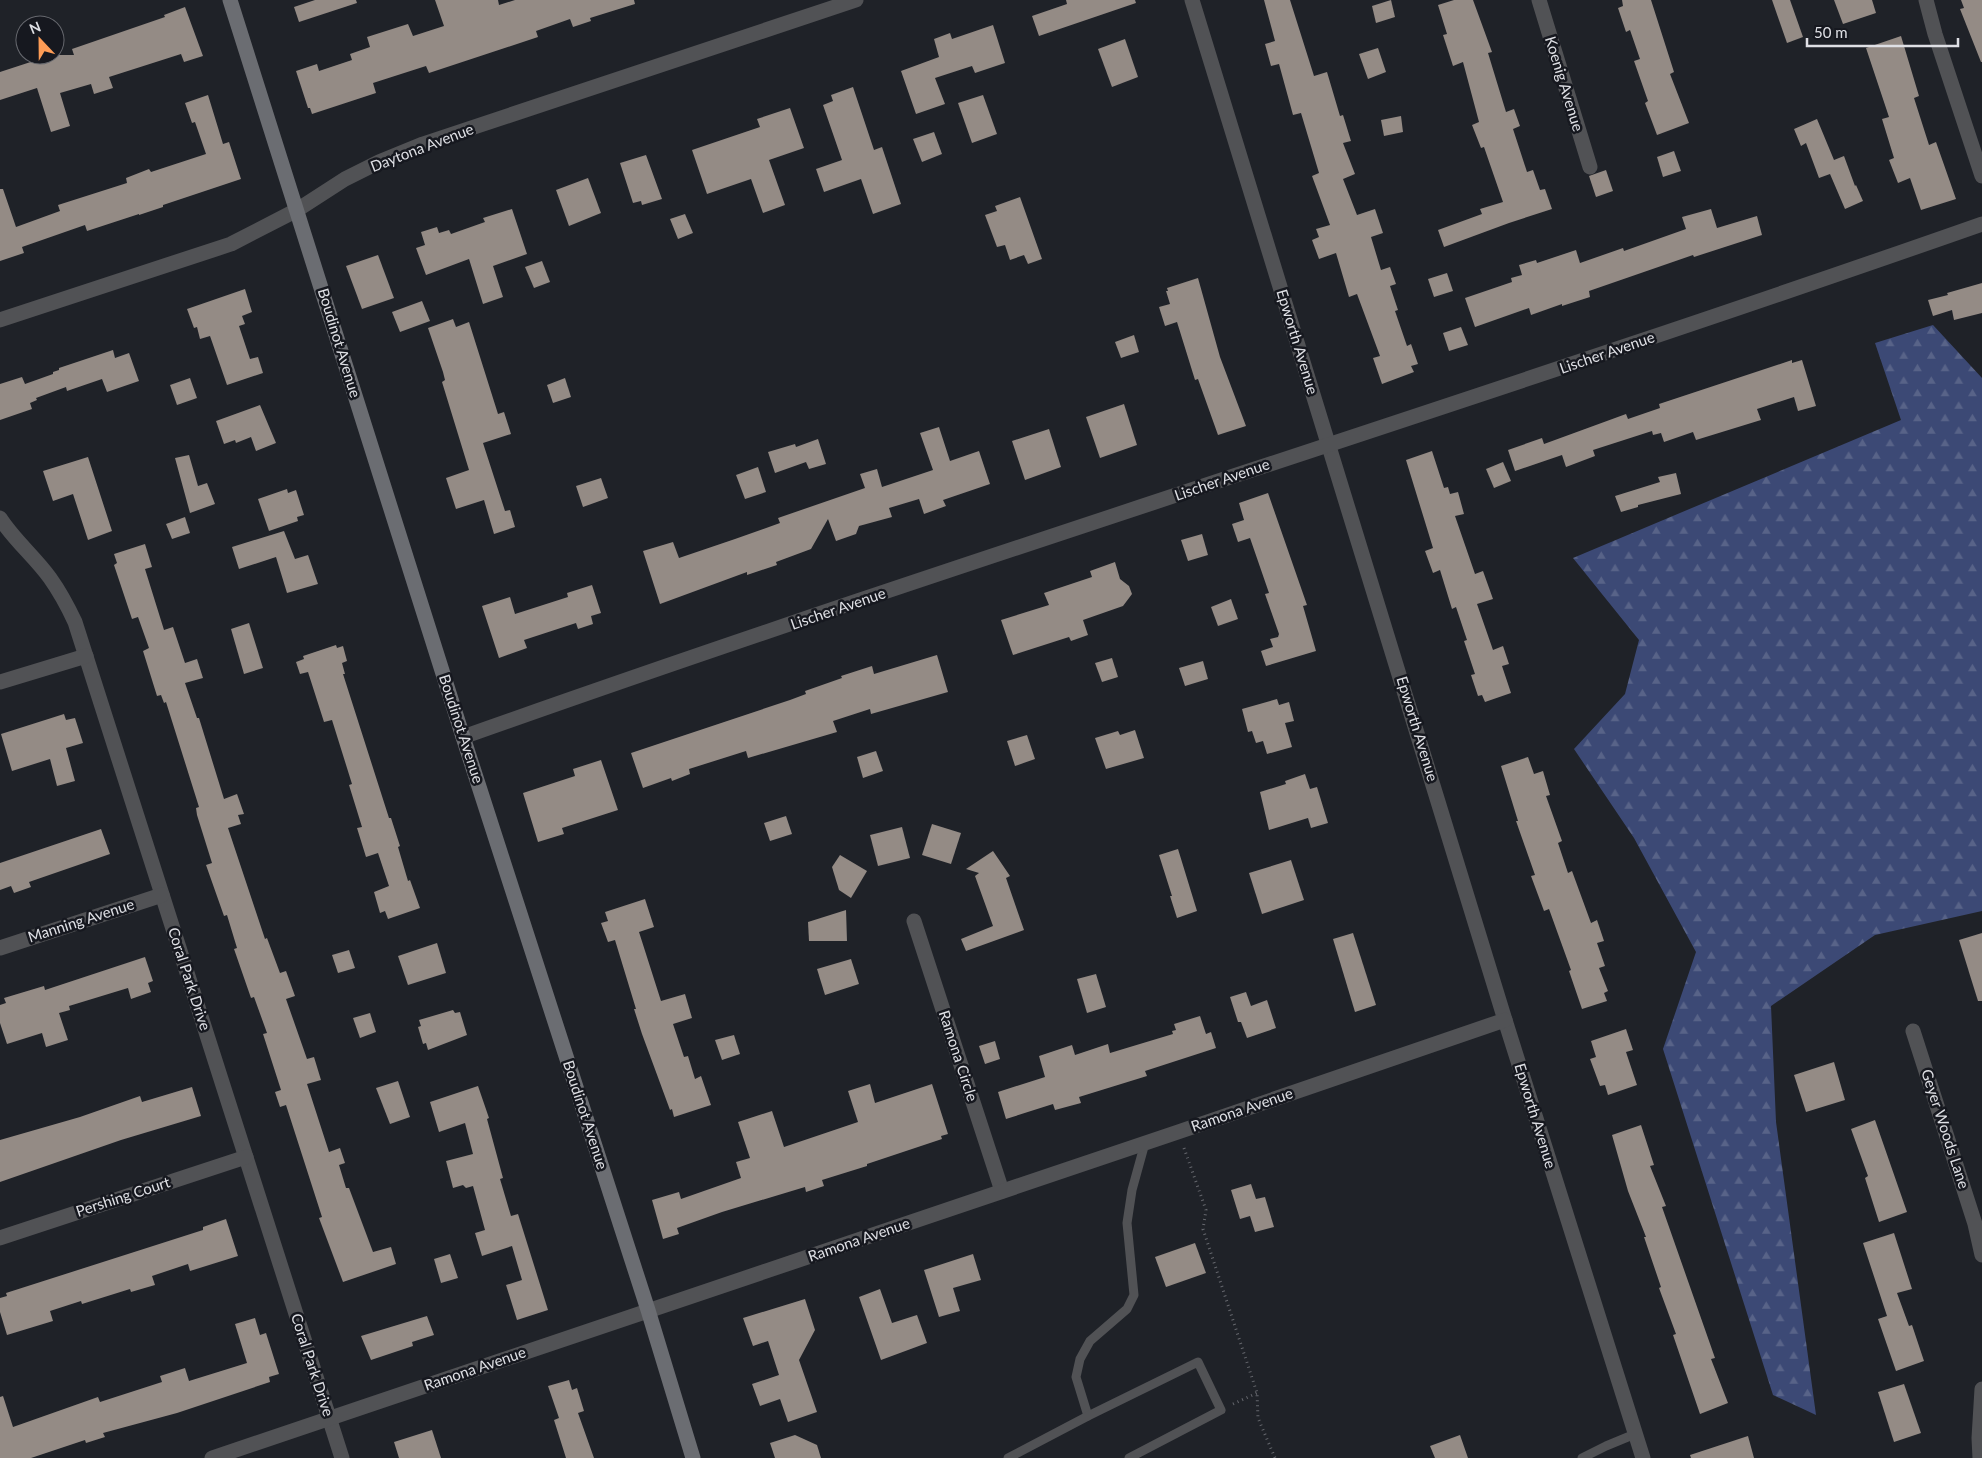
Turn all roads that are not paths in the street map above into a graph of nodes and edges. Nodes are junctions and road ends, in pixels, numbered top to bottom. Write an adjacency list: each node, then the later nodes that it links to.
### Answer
1 (230, 0): 8 (street, Boudinot Avenue)
2 (856, 0): 8 (street, Daytona Avenue)
3 (1192, 0): 11 (street, Epworth Avenue)
4 (1539, 0): 6 (street, Koenig Avenue)
5 (1926, 0): 7 (street)
6 (1590, 167)
7 (1982, 176)
8 (297, 210): 10 (street, Daytona Avenue); 15 (street, Boudinot Avenue)
9 (1982, 224): 11 (street, Lischer Avenue)
10 (0, 320)
11 (1329, 444): 15 (street, Lischer Avenue); 19 (street, Epworth Avenue)
12 (0, 518): 13 (street, Coral Park Drive)
13 (86, 656): 14 (street); 16 (street, Coral Park Drive)
14 (0, 682)
15 (463, 737): 26 (street, Boudinot Avenue)
16 (162, 894): 18 (street, Manning Avenue); 22 (street, Coral Park Drive)
17 (914, 921): 23 (street, Ramona Circle)
18 (0, 948)
19 (1505, 1020): 21 (street, Ramona Avenue); 30 (street, Epworth Avenue)
20 (1914, 1031): 25 (street, Geyer Woods Lane)
21 (1145, 1143): 23 (street, Ramona Avenue); 28 (lane)
22 (246, 1156): 24 (street, Pershing Court); 29 (street, Coral Park Drive)
23 (1002, 1191): 26 (street, Ramona Avenue)
24 (0, 1238)
25 (1982, 1255)
26 (648, 1310): 29 (street, Ramona Avenue); 33 (street, Boudinot Avenue)
27 (1982, 1389): 38 (street)
28 (1088, 1416): 34 (lane); 35 (lane)
29 (329, 1419): 31 (street, Ramona Avenue); 32 (street, Coral Park Drive)
30 (1635, 1434): 36 (lane); 37 (street, Epworth Avenue)
31 (212, 1458)
32 (342, 1458)
33 (693, 1458)
34 (1008, 1458)
35 (1129, 1458)
36 (1582, 1458)
37 (1643, 1458)
38 (1980, 1458)

